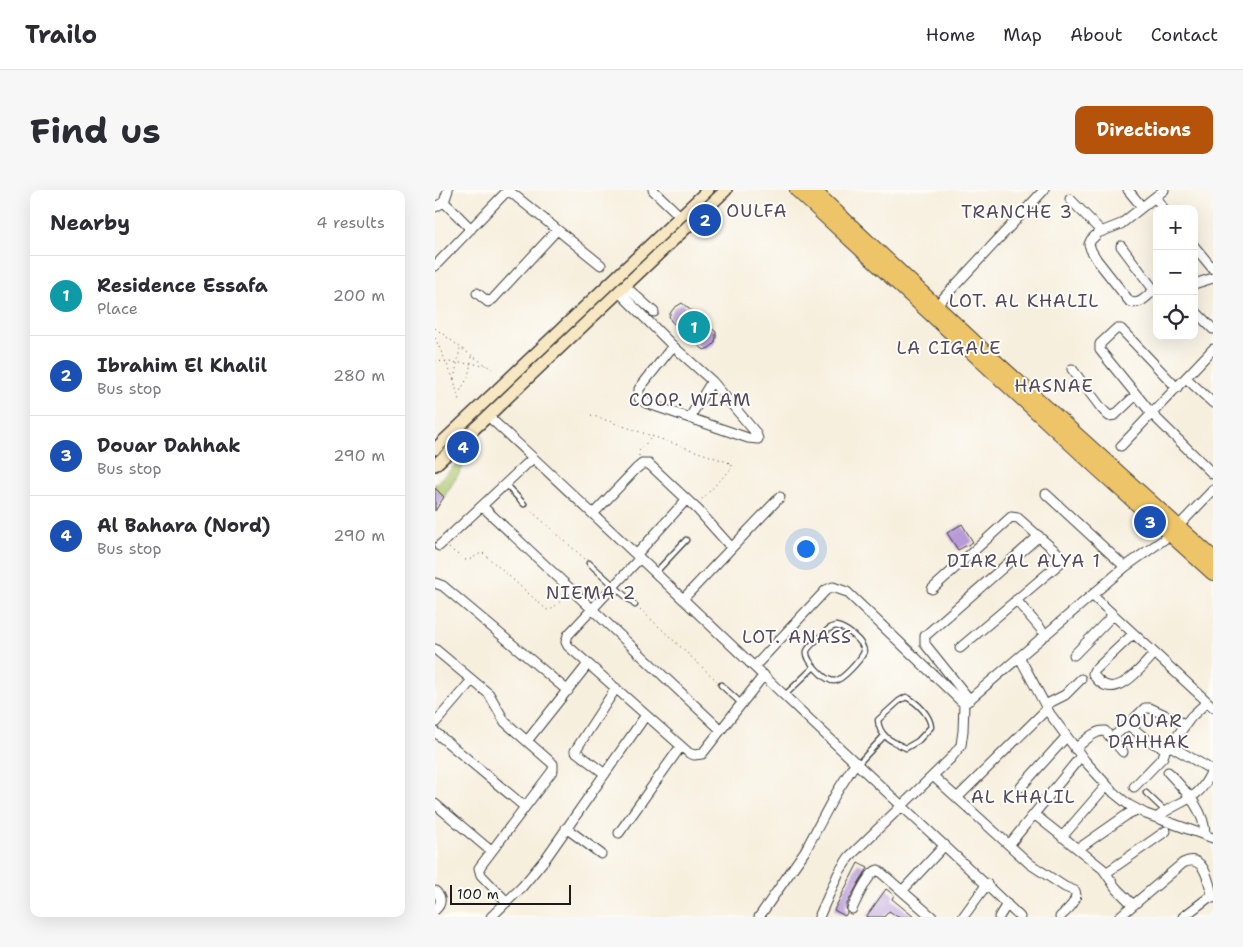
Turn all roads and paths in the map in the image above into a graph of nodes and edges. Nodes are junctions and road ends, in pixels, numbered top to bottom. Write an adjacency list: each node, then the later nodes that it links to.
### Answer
1 (448, 190): 12 (street)
2 (653, 190): 16 (street)
3 (708, 190): 16 (main road)
4 (726, 190): 28 (main road)
5 (797, 190): 76 (main road)
6 (813, 190): 31 (main road)
7 (1044, 190): 31 (street)
8 (1128, 190): 15 (street)
9 (1163, 190): 10 (street)
10 (1155, 197): 13 (street); 15 (street)
11 (1070, 198): 19 (street)
12 (444, 202): 14 (street); 17 (street)
13 (1161, 205)
14 (435, 207)
15 (1142, 207): 19 (street)
16 (681, 216): 62 (main road)
17 (471, 229): 18 (street); 23 (street)
18 (557, 230): 22 (street); 30 (street)
19 (1101, 231): 29 (street)
20 (1121, 246): 27 (street)
21 (1197, 250): 24 (street)
22 (601, 265)
23 (435, 266)
24 (1213, 269)
25 (1213, 278): 26 (street)
26 (1198, 283)
27 (1153, 286)
28 (622, 289): 32 (street); 37 (street); 58 (main road)
29 (1153, 291)
30 (477, 294)
31 (936, 306): 76 (main road)
32 (654, 312)
33 (1198, 314): 35 (street)
34 (435, 328): 38 (path)
35 (1213, 329)
36 (435, 338): 42 (path)
37 (673, 346): 50 (street); 59 (street)
38 (460, 348): 40 (path); 43 (path)
39 (1213, 349): 48 (street)
40 (473, 356): 44 (path); 45 (path)
41 (435, 361): 42 (path)
42 (447, 362): 43 (path); 49 (path)
43 (458, 362): 44 (path); 49 (path)
44 (472, 363): 45 (path); 52 (path)
45 (487, 366): 46 (path)
46 (492, 369)
47 (1072, 369): 53 (street)
48 (1186, 378): 51 (street); 55 (street)
49 (454, 380): 52 (path)
50 (712, 381): 59 (street); 59 (street)
51 (1177, 388): 53 (street); 56 (street)
52 (458, 395): 54 (path)
53 (1136, 395): 56 (street)
54 (459, 401)
55 (1213, 403)
56 (1152, 414): 61 (street); 66 (street)
57 (591, 415): 60 (path)
58 (488, 416): 63 (street); 65 (main road)
59 (689, 417)
60 (653, 436): 64 (path); 72 (path)
61 (1121, 446)
62 (435, 449)
63 (533, 458): 67 (street); 75 (street)
64 (645, 464): 71 (street); 75 (street)
65 (435, 465)
66 (1213, 474)
67 (505, 484): 73 (lane); 74 (street)
68 (1213, 490): 76 (street)
69 (1046, 494): 84 (street)
70 (780, 497): 80 (street)
71 (687, 500): 80 (street); 81 (street)
72 (699, 501)
73 (524, 504): 83 (path)
74 (482, 506): 79 (street); 90 (street)
75 (593, 514): 81 (street)
76 (1174, 531): 82 (main road); 84 (street); 86 (main road)
77 (1039, 536): 89 (street); 93 (street); 114 (street)
78 (687, 540): 85 (lane)
79 (441, 544): 90 (path)
80 (731, 547): 92 (street)
81 (639, 556): 85 (street); 88 (street)
82 (1213, 558)
83 (589, 563): 88 (lane)
84 (1125, 567): 91 (street)
85 (656, 572): 92 (street)
86 (1213, 573)
87 (435, 583): 112 (street)
88 (614, 586): 94 (lane); 95 (street)
89 (932, 589)
90 (572, 591): 95 (street)
91 (1093, 596): 96 (street); 98 (street)
92 (683, 598): 105 (street)
93 (1015, 600): 98 (street); 99 (street)
94 (635, 605): 110 (path)
95 (592, 610): 104 (street); 122 (street)
96 (1113, 615): 97 (street); 102 (street)
97 (1133, 634): 101 (street); 101 (street)
98 (1045, 635): 103 (street)
99 (960, 648)
100 (435, 649): 109 (street)
101 (1155, 654): 116 (street)
102 (1074, 655)
103 (1020, 658): 114 (street); 117 (street)
104 (588, 664): 111 (street); 112 (street)
105 (755, 666): 107 (street); 114 (street)
106 (815, 667): 106 (lane); 113 (lane)
107 (764, 675): 113 (street); 115 (street)
108 (1081, 679): 117 (street)
109 (472, 680): 119 (street); 127 (street)
110 (721, 684): 115 (lane)
111 (616, 688): 118 (street); 135 (street)
112 (568, 691): 127 (street)
113 (785, 696): 132 (street)
114 (967, 702): 136 (street)
115 (741, 704): 122 (street)
116 (1210, 705): 120 (street)
117 (1046, 707): 125 (street); 141 (street)
118 (646, 715): 128 (street); 135 (street)
119 (435, 723)
120 (1185, 724): 121 (street); 129 (street)
121 (1128, 725): 126 (street); 129 (street)
122 (721, 730): 128 (street)
123 (435, 732): 145 (street)
124 (884, 736): 124 (lane); 132 (lane)
125 (1066, 737): 130 (street); 138 (street)
126 (1111, 738): 130 (street); 131 (street)
127 (527, 741): 145 (street)
128 (681, 746): 152 (street)
129 (1170, 748): 133 (street); 139 (street)
130 (1078, 752): 137 (street); 148 (street)
131 (1123, 752)
132 (857, 763): 144 (street); 171 (street)
133 (1213, 770): 142 (street)
134 (1168, 772): 142 (street)
135 (605, 774): 150 (street)
136 (934, 777): 141 (street); 144 (street)
137 (1106, 786): 146 (street); 154 (street)
138 (1021, 787)
139 (1134, 787)
140 (1146, 793): 147 (lane)
141 (957, 798): 156 (street)
142 (1190, 798): 147 (street); 153 (street)
143 (435, 804): 158 (street)
144 (902, 804): 155 (street); 172 (street)
145 (525, 806): 158 (street)
146 (1137, 810): 149 (street); 157 (street)
147 (1165, 811): 149 (street)
148 (1034, 814): 154 (street); 156 (street)
149 (1157, 818): 153 (street)
150 (566, 828): 159 (street); 165 (street)
151 (1166, 831): 160 (street)
152 (619, 833)
153 (1209, 836)
154 (1062, 837): 157 (street)
155 (945, 845): 161 (street); 162 (street)
156 (1009, 845): 177 (street)
157 (1078, 850): 160 (street)
158 (491, 851): 165 (street)
159 (601, 854)
160 (1106, 873): 167 (street)
161 (987, 884): 166 (street); 174 (street)
162 (903, 890): 168 (street); 173 (street)
163 (435, 891): 169 (street)
164 (1213, 897): 167 (street); 179 (street)
165 (507, 902): 170 (street)
166 (1007, 904): 175 (street); 176 (street)
167 (1133, 905): 178 (street)
168 (852, 909)
169 (435, 910)
170 (491, 917)
171 (759, 917)
172 (819, 917)
173 (932, 917)
174 (963, 917)
175 (999, 917)
176 (1021, 917)
177 (1060, 917)
178 (1119, 917)
179 (1183, 917)

